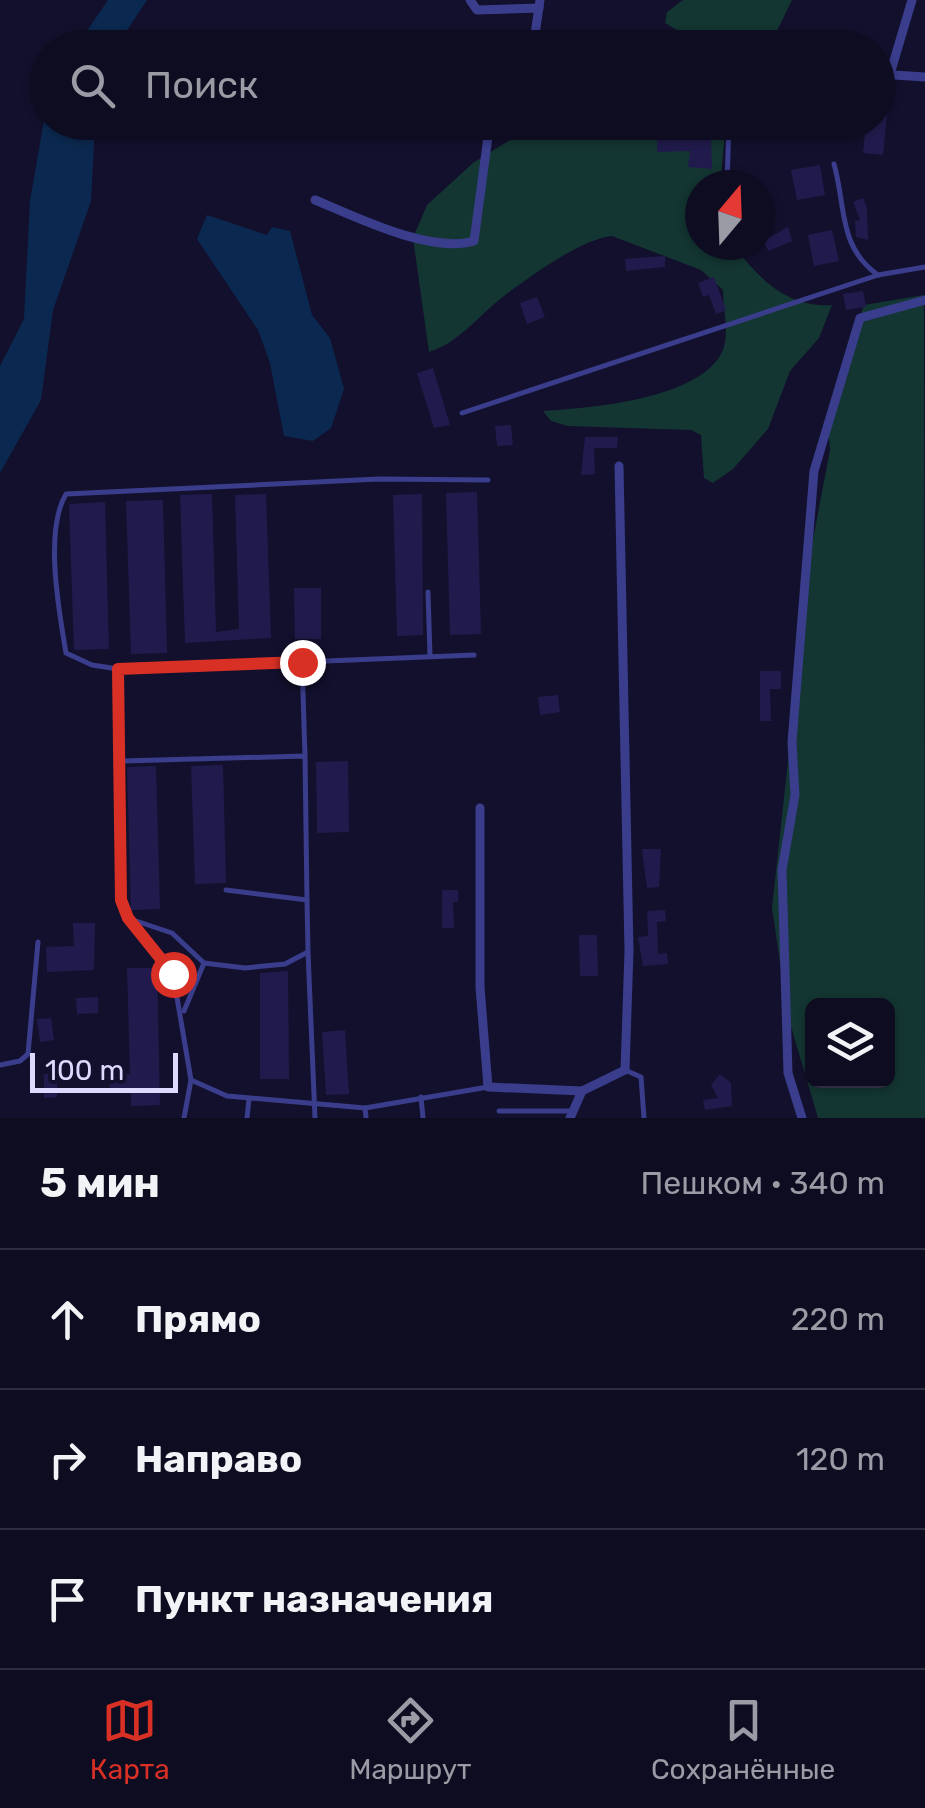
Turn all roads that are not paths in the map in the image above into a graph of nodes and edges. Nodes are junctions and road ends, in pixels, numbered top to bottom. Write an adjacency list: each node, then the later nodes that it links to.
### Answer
1 (470, 0): 3 (street)
2 (912, 0): 5 (street)
3 (540, 4): 4 (street)
4 (536, 30)
5 (895, 57)
6 (895, 74): 7 (street)
7 (925, 77)
8 (488, 140): 12 (street)
9 (728, 140): 11 (lane)
10 (834, 164): 14 (lane)
11 (727, 170)
12 (316, 200)
13 (925, 267): 14 (lane)
14 (878, 275): 16 (lane)
15 (925, 300): 52 (street)
16 (462, 413)
17 (619, 466): 35 (street)
18 (488, 480): 23 (lane)
19 (428, 592): 21 (lane)
20 (474, 655): 21 (lane)
21 (430, 656): 22 (lane)
22 (302, 662): 23 (lane); 24 (lane)
23 (118, 669): 25 (lane)
24 (305, 756): 25 (lane); 28 (lane)
25 (122, 761): 29 (lane)
26 (480, 808): 37 (street)
27 (226, 890): 28 (lane)
28 (307, 900): 31 (lane)
29 (128, 918): 32 (lane); 33 (lane)
30 (38, 942): 34 (lane)
31 (308, 952): 32 (lane); 41 (lane)
32 (204, 963): 33 (lane)
33 (183, 1013): 36 (lane)
34 (0, 1065)
35 (625, 1070): 38 (street); 51 (lane)
36 (190, 1080): 40 (lane); 46 (lane)
37 (488, 1087): 38 (street); 39 (lane)
38 (582, 1091): 45 (street)
39 (421, 1097): 42 (lane); 50 (lane)
40 (249, 1099): 41 (lane); 47 (lane)
41 (314, 1104): 42 (lane); 48 (lane)
42 (364, 1108): 49 (lane)
43 (498, 1111): 44 (lane)
44 (536, 1114): 45 (lane)
45 (571, 1114)
46 (184, 1118)
47 (247, 1118)
48 (315, 1118)
49 (366, 1118)
50 (424, 1118)
51 (644, 1118)
52 (802, 1118)

